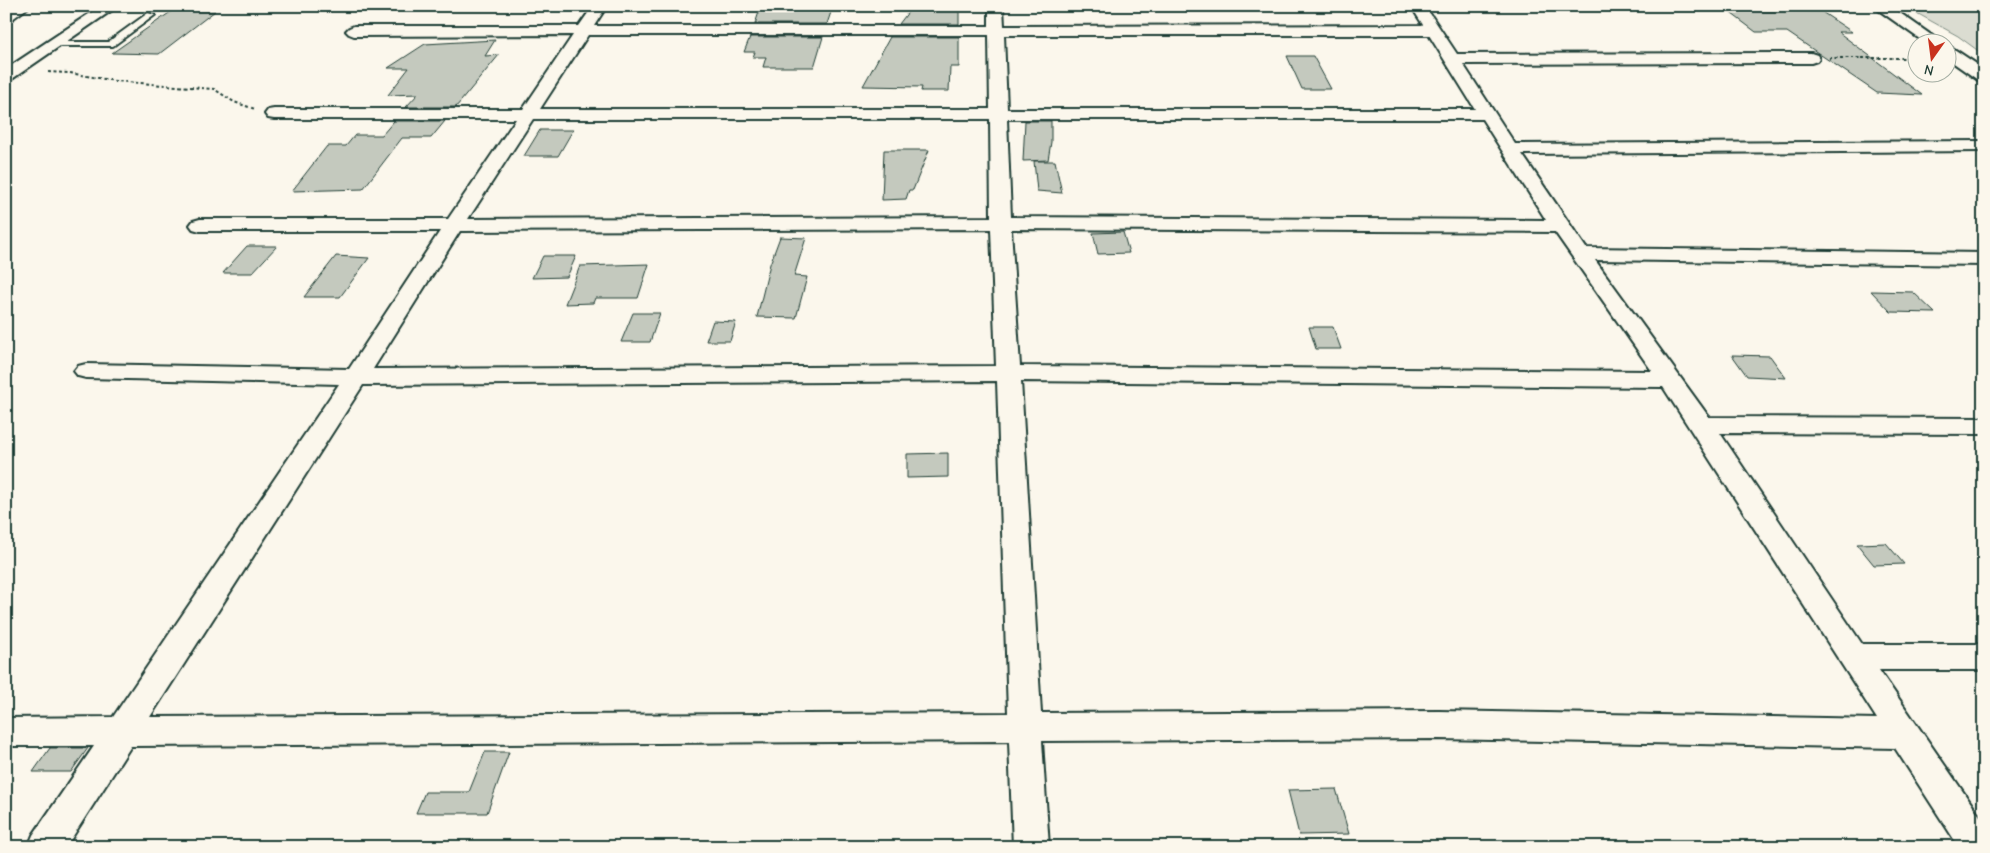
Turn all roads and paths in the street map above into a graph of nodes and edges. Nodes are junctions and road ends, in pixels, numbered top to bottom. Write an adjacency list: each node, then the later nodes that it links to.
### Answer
1 (23, 6): 7 (street)
2 (111, 6): 13 (street)
3 (600, 6): 11 (street)
4 (1418, 6): 9 (street)
5 (1880, 6): 12 (street)
6 (150, 15): 13 (lane)
7 (6, 16)
8 (997, 18): 9 (street); 11 (street); 20 (street)
9 (1433, 30): 16 (street)
10 (354, 31): 11 (street)
11 (582, 31): 22 (street)
12 (1918, 32)
13 (54, 44): 18 (street)
14 (1811, 58): 15 (path); 16 (street)
15 (1908, 58)
16 (1452, 59): 23 (street)
17 (1958, 59): 19 (street)
18 (8, 75): 21 (path)
19 (1984, 77)
20 (998, 113): 22 (street); 23 (street); 26 (street)
21 (274, 114): 22 (street)
22 (528, 114): 28 (street)
23 (1485, 114): 25 (street)
24 (1984, 146): 25 (street)
25 (1509, 150): 29 (street)
26 (1001, 223): 28 (street); 29 (street); 33 (street)
27 (200, 224): 28 (street)
28 (453, 226): 34 (street)
29 (1560, 226): 30 (street)
30 (1580, 254): 31 (street); 35 (street)
31 (1984, 259)
32 (86, 371): 34 (street)
33 (1010, 374): 34 (street); 35 (street); 40 (street)
34 (356, 377): 41 (street)
35 (1670, 379): 36 (street)
36 (1702, 425): 37 (street); 38 (street)
37 (1984, 426)
38 (1855, 657): 39 (street); 43 (street)
39 (1984, 657)
40 (1024, 726): 41 (street); 43 (street); 45 (street)
41 (123, 731): 42 (street); 44 (street)
42 (6, 732)
43 (1903, 734): 46 (street)
44 (46, 847)
45 (1031, 847)
46 (1980, 847)

